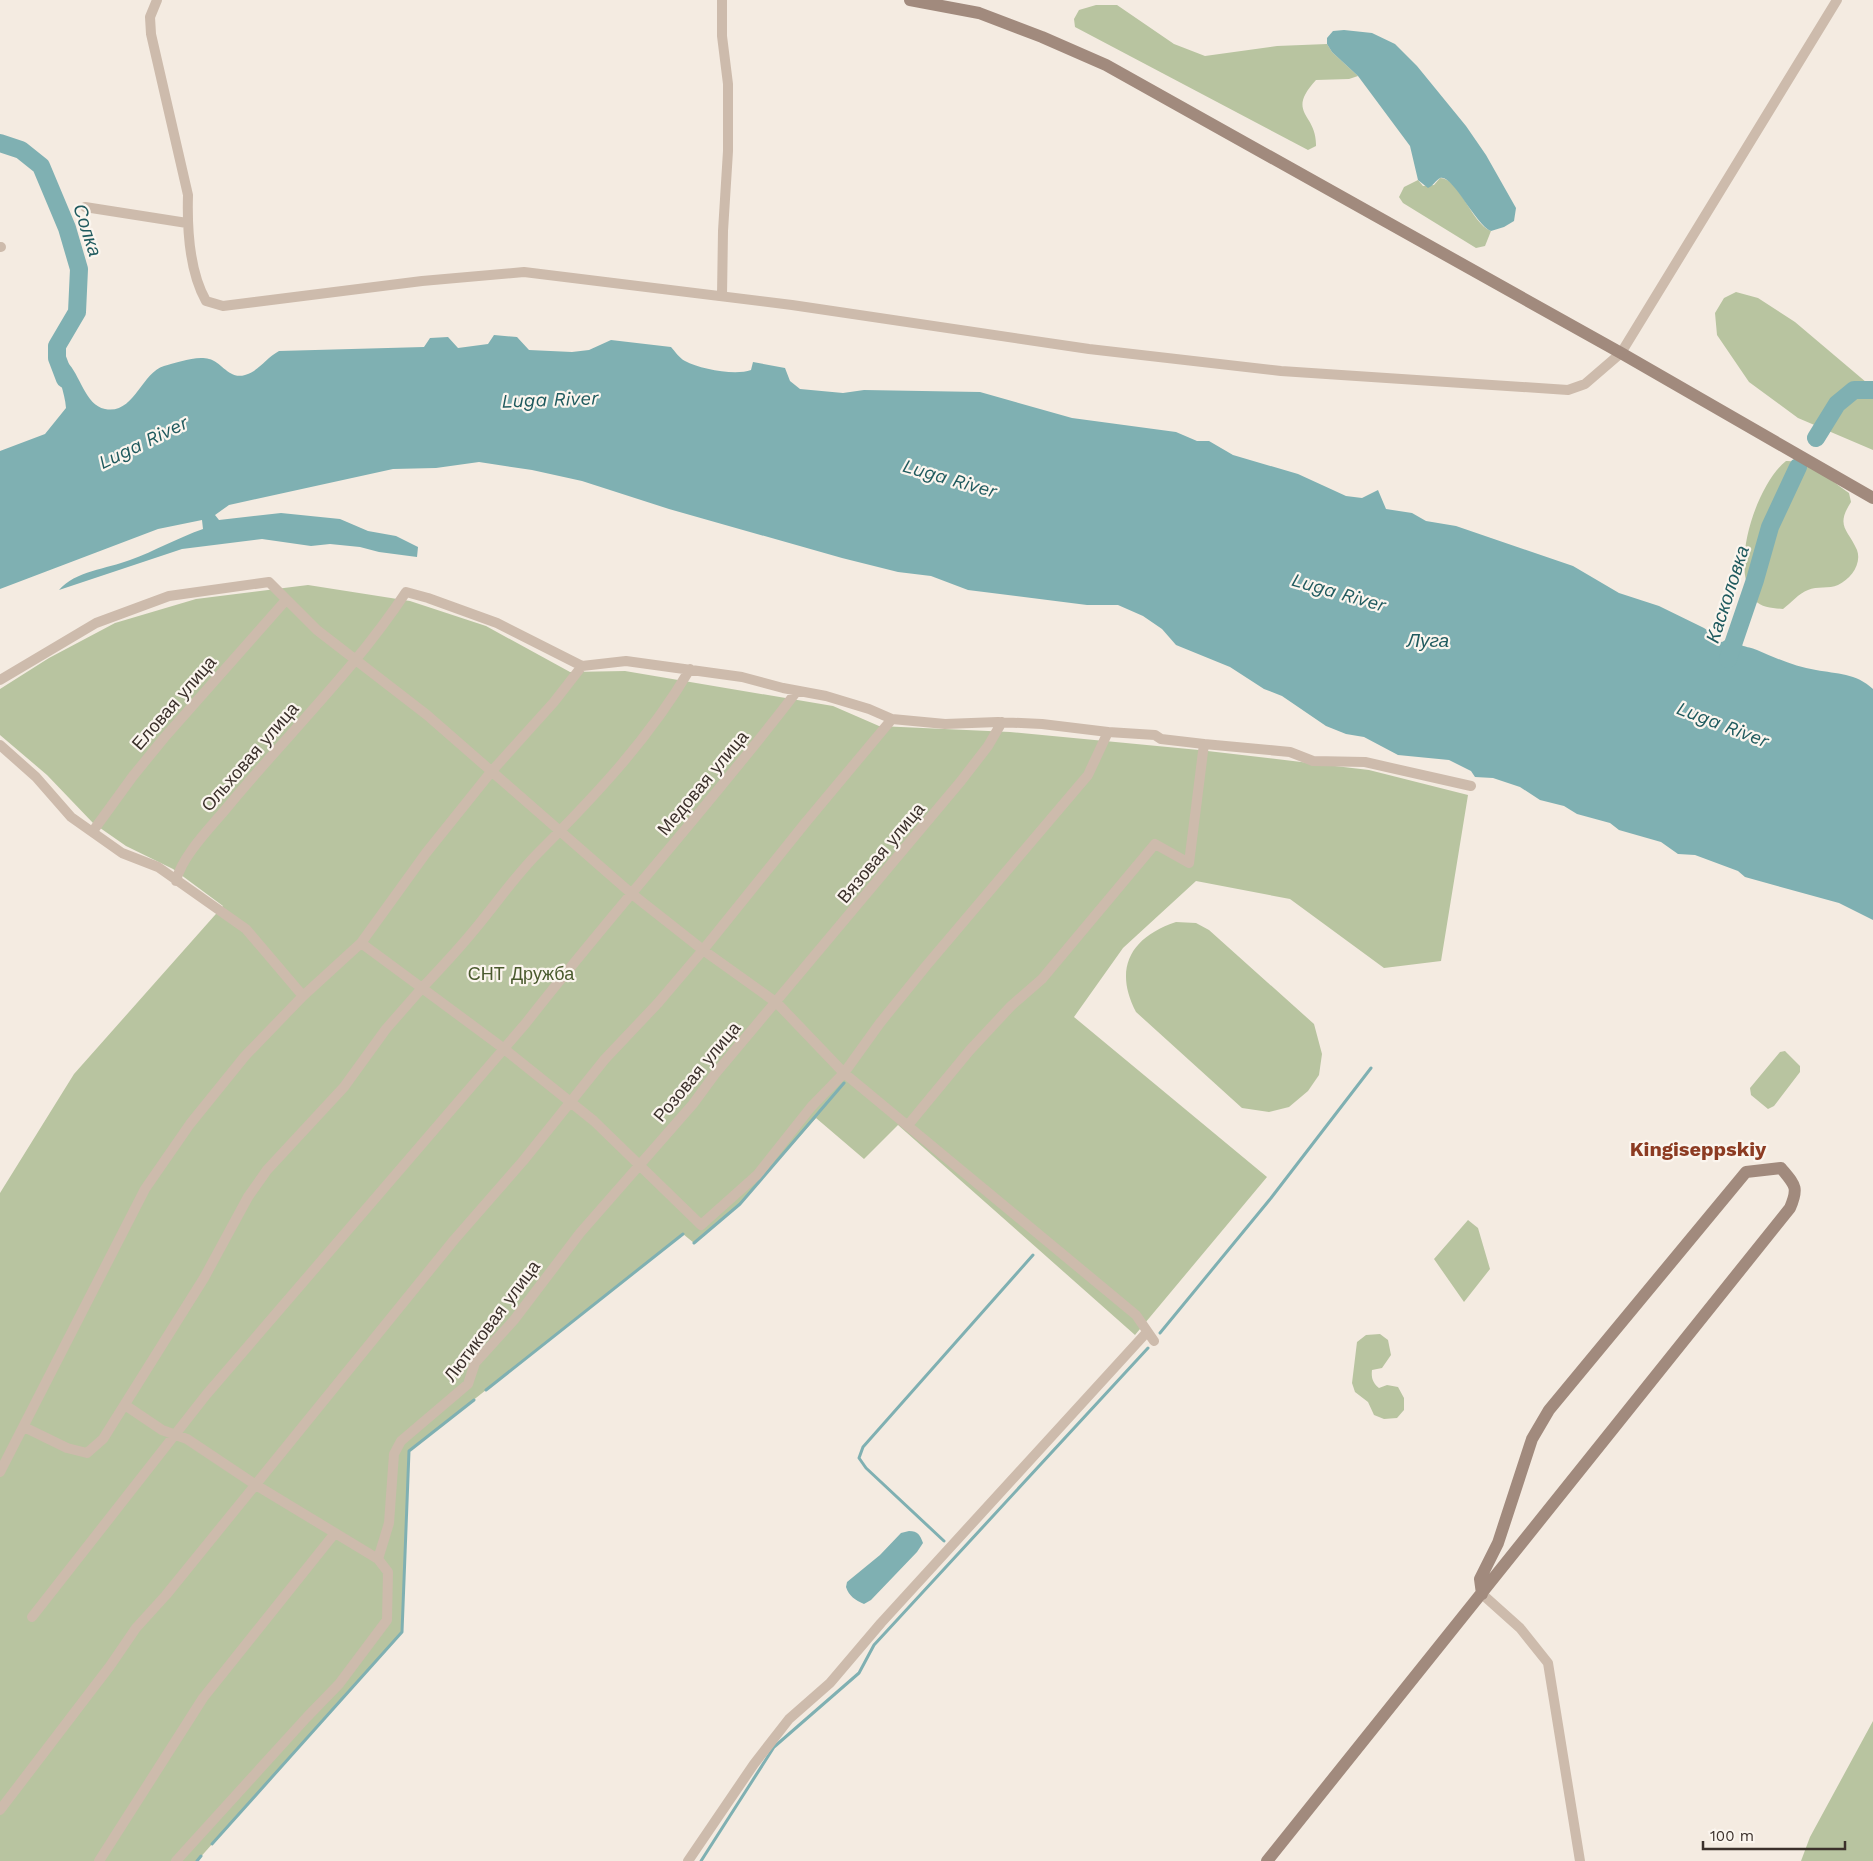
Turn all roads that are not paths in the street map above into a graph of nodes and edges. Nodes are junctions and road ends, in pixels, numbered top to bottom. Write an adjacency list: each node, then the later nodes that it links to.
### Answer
1 (157, 0): 6 (street)
2 (722, 0): 7 (street)
3 (910, 0): 8 (street)
4 (1837, 0): 8 (street)
5 (85, 207): 6 (street)
6 (187, 223): 7 (street)
7 (722, 296): 8 (street)
8 (1621, 353): 9 (street)
9 (1873, 498)
10 (286, 600): 11 (street); 14 (street); 23 (street, Еловая улица)
11 (356, 659): 12 (street, Ольховая улица); 21 (street); 25 (street, Ольховая улица)
12 (582, 666): 13 (street); 21 (street)
13 (690, 669): 15 (street); 24 (street)
14 (0, 680)
15 (796, 691): 16 (street); 26 (street, Медовая улица)
16 (892, 719): 17 (street); 28 (street)
17 (1002, 722): 18 (street); 31 (street, Вязовая улица)
18 (1108, 732): 19 (street); 33 (street)
19 (1204, 744): 22 (street); 35 (street)
20 (0, 745): 23 (street)
21 (491, 772): 24 (street); 27 (street)
22 (1471, 786)
23 (93, 831): 25 (street)
24 (560, 833): 26 (street); 29 (street)
25 (176, 881): 30 (street)
26 (632, 894): 28 (street); 32 (street, Медовая улица)
27 (361, 942): 29 (street); 30 (street)
28 (703, 950): 31 (street); 34 (street)
29 (422, 988): 32 (street); 39 (street)
30 (303, 996): 40 (street)
31 (778, 1002): 33 (street); 36 (street, Розовая улица)
32 (503, 1048): 34 (street); 41 (street, Медовая улица)
33 (844, 1074): 35 (street); 36 (street)
34 (571, 1102): 36 (street); 43 (street)
35 (908, 1125): 37 (street)
36 (639, 1164): 45 (street, Лютиковая улица)
37 (1147, 1332): 38 (street); 51 (street)
38 (1154, 1341)
39 (125, 1405): 40 (street); 41 (street)
40 (24, 1427): 42 (street)
41 (176, 1434): 43 (street); 47 (street, Медовая улица)
42 (0, 1472)
43 (256, 1485): 44 (street); 48 (street)
44 (335, 1533): 45 (street); 49 (street)
45 (378, 1559): 50 (street)
46 (1482, 1594): 46 (street); 52 (street); 53 (street)
47 (32, 1617)
48 (0, 1810)
49 (99, 1861)
50 (176, 1861)
51 (688, 1861)
52 (1267, 1861)
53 (1580, 1861)

